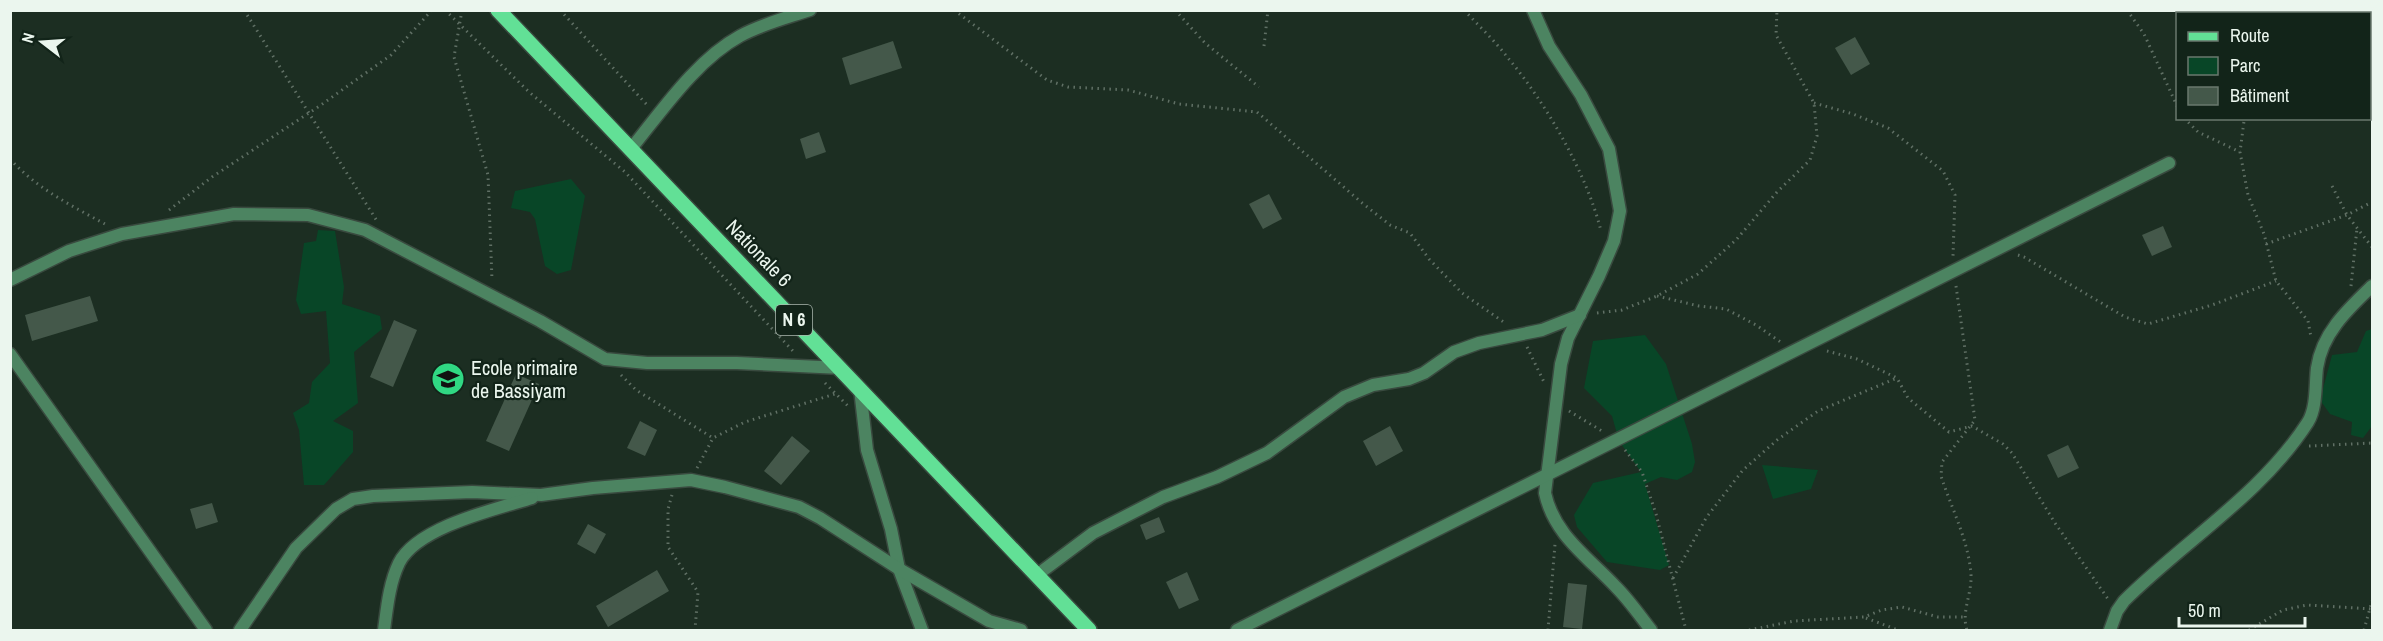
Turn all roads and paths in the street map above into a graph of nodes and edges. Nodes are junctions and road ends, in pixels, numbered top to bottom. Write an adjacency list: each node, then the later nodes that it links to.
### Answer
1 (244, 10): 22 (path)
2 (432, 10): 22 (path)
3 (446, 10): 17 (path)
4 (462, 10): 17 (path)
5 (498, 10): 26 (main road, Nationale 6 / N 6)
6 (560, 10): 23 (path)
7 (620, 10): 16 (path)
8 (810, 10): 23 (street)
9 (954, 10): 49 (path)
10 (1175, 10): 19 (path)
11 (1268, 10): 18 (path)
12 (1464, 10): 40 (path)
13 (1533, 10): 40 (street)
14 (1777, 10): 20 (path)
15 (2127, 10): 21 (path)
16 (620, 16)
17 (459, 26): 46 (path); 53 (path)
18 (1264, 46)
19 (1259, 87)
20 (1814, 103): 41 (path); 45 (path)
21 (2176, 104)
22 (308, 114): 32 (path); 37 (path)
23 (657, 116): 26 (street)
24 (2186, 120): 27 (path)
25 (2245, 120): 27 (path)
26 (630, 150): 54 (main road, Nationale 6 / N 6)
27 (2240, 152): 36 (path)
28 (10, 159): 35 (path)
29 (2169, 163): 41 (street)
30 (2331, 186): 33 (path)
31 (2373, 201): 33 (path)
32 (160, 214)
33 (2347, 214): 34 (path); 36 (path)
34 (2357, 228): 38 (path); 47 (path)
35 (122, 234): 37 (street); 42 (street)
36 (2266, 243): 43 (path)
37 (393, 245): 46 (street)
38 (2373, 248)
39 (2010, 254): 43 (path)
40 (1607, 255): 48 (street)
41 (1954, 270): 50 (street); 61 (path)
42 (10, 280)
43 (2276, 280): 55 (path)
44 (2373, 286): 47 (street)
45 (1657, 296): 48 (path); 50 (path)
46 (493, 297): 52 (street)
47 (2348, 310): 55 (street)
48 (1580, 315): 49 (street); 59 (street)
49 (1521, 335): 59 (path); 72 (street)
50 (1804, 346): 56 (path); 63 (street)
51 (10, 354): 79 (street)
52 (605, 359): 53 (street); 62 (path)
53 (806, 365): 54 (street); 58 (path)
54 (841, 368): 57 (main road, Nationale 6 / N 6)
55 (2317, 368): 76 (street)
56 (1897, 378): 61 (path); 73 (path)
57 (860, 389): 58 (path); 60 (street); 72 (main road, Nationale 6 / N 6)
58 (837, 393): 60 (path); 62 (path)
59 (1555, 402): 63 (path); 66 (street)
60 (864, 425): 71 (street)
61 (1972, 426): 76 (path); 78 (path)
62 (713, 438): 67 (path)
63 (1617, 440): 66 (street); 73 (path)
64 (2373, 443): 65 (path)
65 (2303, 448)
66 (1548, 475): 70 (street); 86 (street)
67 (691, 480): 68 (street); 71 (street)
68 (675, 482): 69 (street); 82 (path)
69 (541, 495): 80 (street); 81 (street)
70 (1558, 528): 87 (path); 88 (street)
71 (899, 569): 83 (street); 84 (street)
72 (1037, 575): 85 (main road, Nationale 6 / N 6)
73 (1673, 578): 89 (path)
74 (2373, 601): 75 (path)
75 (2371, 609): 94 (path); 95 (path)
76 (2117, 611): 93 (street)
77 (1864, 617): 78 (path); 90 (path); 91 (path)
78 (1965, 617): 92 (path)
79 (206, 630)
80 (240, 630)
81 (384, 630)
82 (695, 630)
83 (922, 630)
84 (1020, 630)
85 (1089, 630)
86 (1237, 630)
87 (1548, 630)
88 (1651, 630)
89 (1686, 630)
90 (1749, 630)
91 (1898, 630)
92 (1966, 630)
93 (2110, 630)
94 (2249, 630)
95 (2364, 630)

